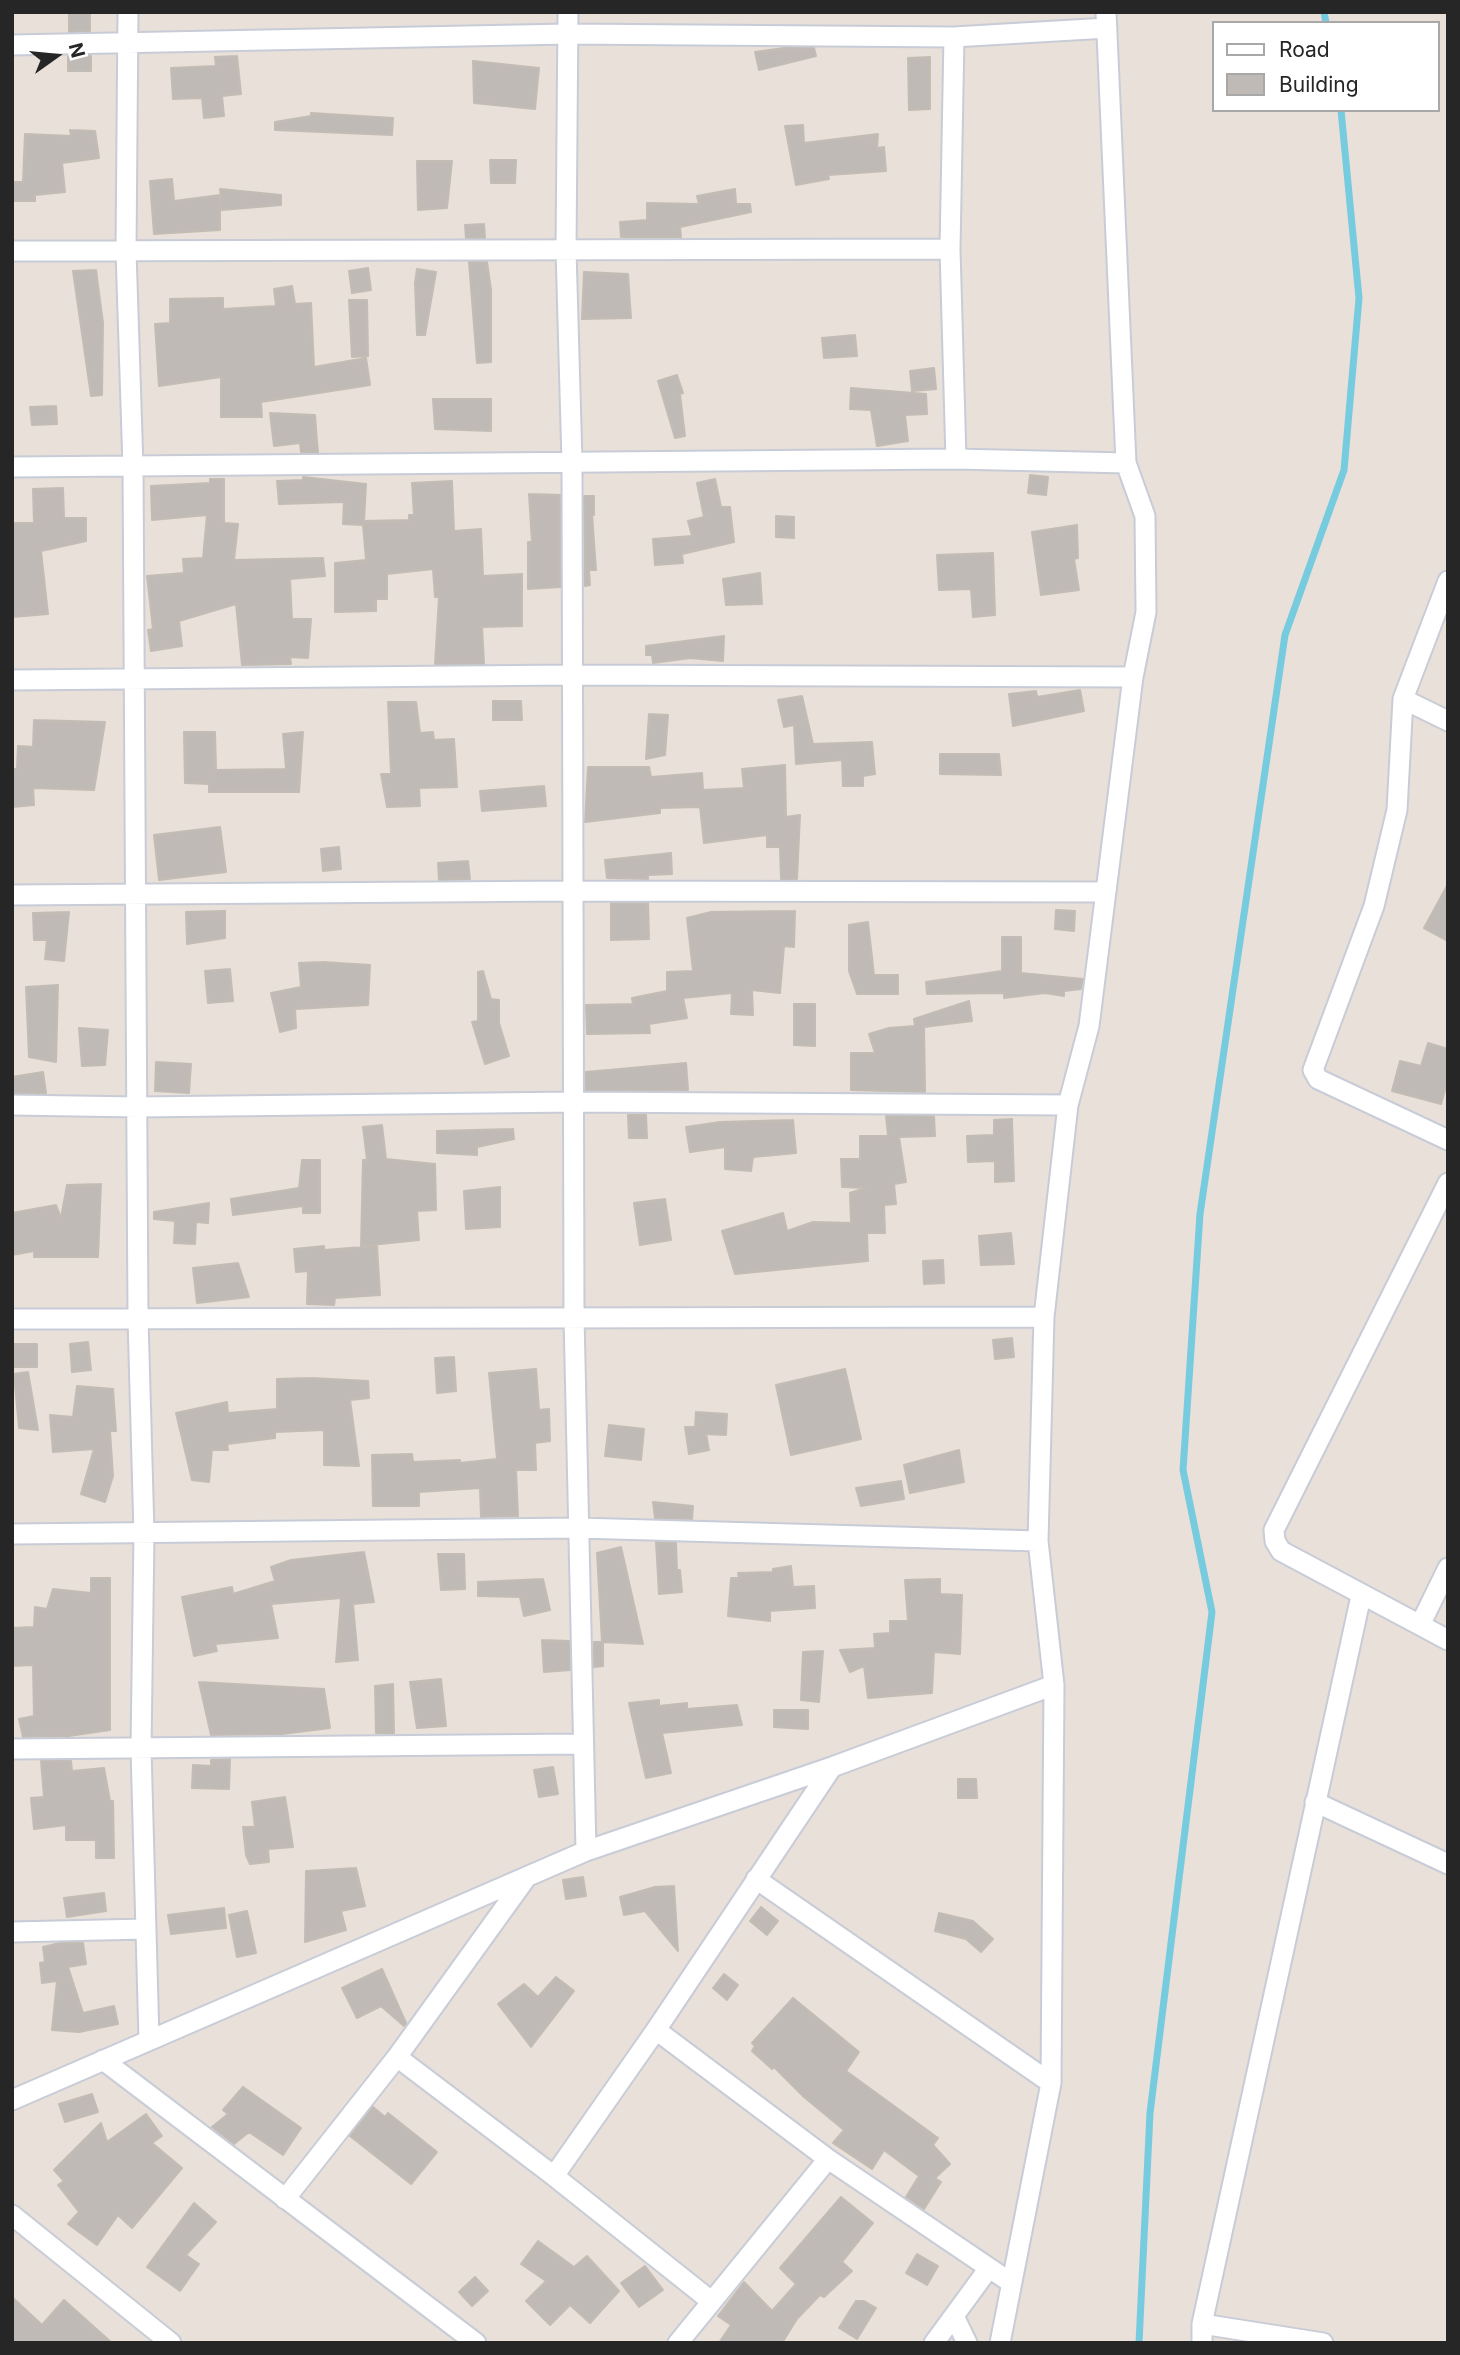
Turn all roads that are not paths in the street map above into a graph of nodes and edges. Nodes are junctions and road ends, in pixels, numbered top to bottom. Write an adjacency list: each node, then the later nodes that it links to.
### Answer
1 (128, 12): 6 (street)
2 (568, 12): 4 (street)
3 (1106, 20): 5 (street); 14 (street)
4 (568, 34): 5 (street); 6 (street); 9 (street)
5 (954, 37): 8 (street)
6 (127, 43): 7 (street); 11 (street)
7 (12, 45)
8 (950, 248): 9 (street); 12 (street)
9 (566, 250): 11 (street); 13 (street)
10 (12, 251): 11 (street)
11 (126, 251): 16 (street)
12 (956, 460): 13 (street); 14 (street)
13 (572, 462): 16 (street); 18 (street)
14 (1126, 463): 19 (street)
15 (12, 467): 16 (street)
16 (133, 467): 21 (street)
17 (1448, 581): 22 (street)
18 (571, 675): 19 (street); 21 (street); 24 (street)
19 (1133, 677): 25 (street)
20 (12, 680): 21 (street)
21 (135, 680): 26 (street)
22 (1403, 699): 23 (street); 32 (street)
23 (1448, 721)
24 (571, 891): 25 (street); 26 (street); 28 (street)
25 (1105, 892): 30 (street)
26 (137, 894): 27 (street); 31 (street)
27 (12, 895)
28 (575, 1102): 30 (street); 31 (street); 34 (street)
29 (12, 1105): 31 (street)
30 (1068, 1105): 35 (street)
31 (138, 1107): 36 (street)
32 (1448, 1140)
33 (1448, 1182): 43 (street)
34 (574, 1317): 35 (street); 36 (street); 38 (street)
35 (1044, 1317): 41 (street)
36 (138, 1318): 37 (street); 39 (street)
37 (12, 1319)
38 (579, 1528): 39 (street); 41 (street); 47 (street)
39 (144, 1533): 40 (street); 49 (street)
40 (12, 1534)
41 (1038, 1541): 46 (street)
42 (1448, 1568): 44 (street)
43 (1361, 1595): 44 (street); 51 (street)
44 (1420, 1625): 45 (street)
45 (1448, 1640)
46 (1054, 1685): 50 (street); 62 (street)
47 (581, 1744): 49 (street); 52 (street)
48 (12, 1749): 49 (street)
49 (141, 1749): 56 (street)
50 (832, 1767): 52 (street); 55 (street)
51 (1315, 1802): 53 (street); 72 (street)
52 (586, 1851): 54 (street)
53 (1448, 1864)
54 (527, 1876): 59 (street); 60 (street)
55 (756, 1879): 58 (street); 62 (street)
56 (146, 1929): 57 (street); 59 (street)
57 (12, 1932)
58 (656, 2031): 64 (street); 65 (street)
59 (149, 2040): 61 (street)
60 (397, 2057): 65 (street); 66 (street)
61 (103, 2060): 63 (street); 66 (street)
62 (1051, 2082): 69 (street)
63 (12, 2100)
64 (828, 2159): 68 (street); 70 (street)
65 (554, 2176): 70 (street)
66 (285, 2199): 74 (street)
67 (12, 2215): 73 (street)
68 (989, 2268): 69 (street); 71 (street)
69 (1010, 2282): 78 (street)
70 (712, 2301): 75 (street)
71 (954, 2316): 76 (street); 77 (street)
72 (1202, 2333): 79 (street)
73 (171, 2343)
74 (476, 2343)
75 (678, 2343)
76 (934, 2343)
77 (967, 2343)
78 (1000, 2343)
79 (1323, 2343)

